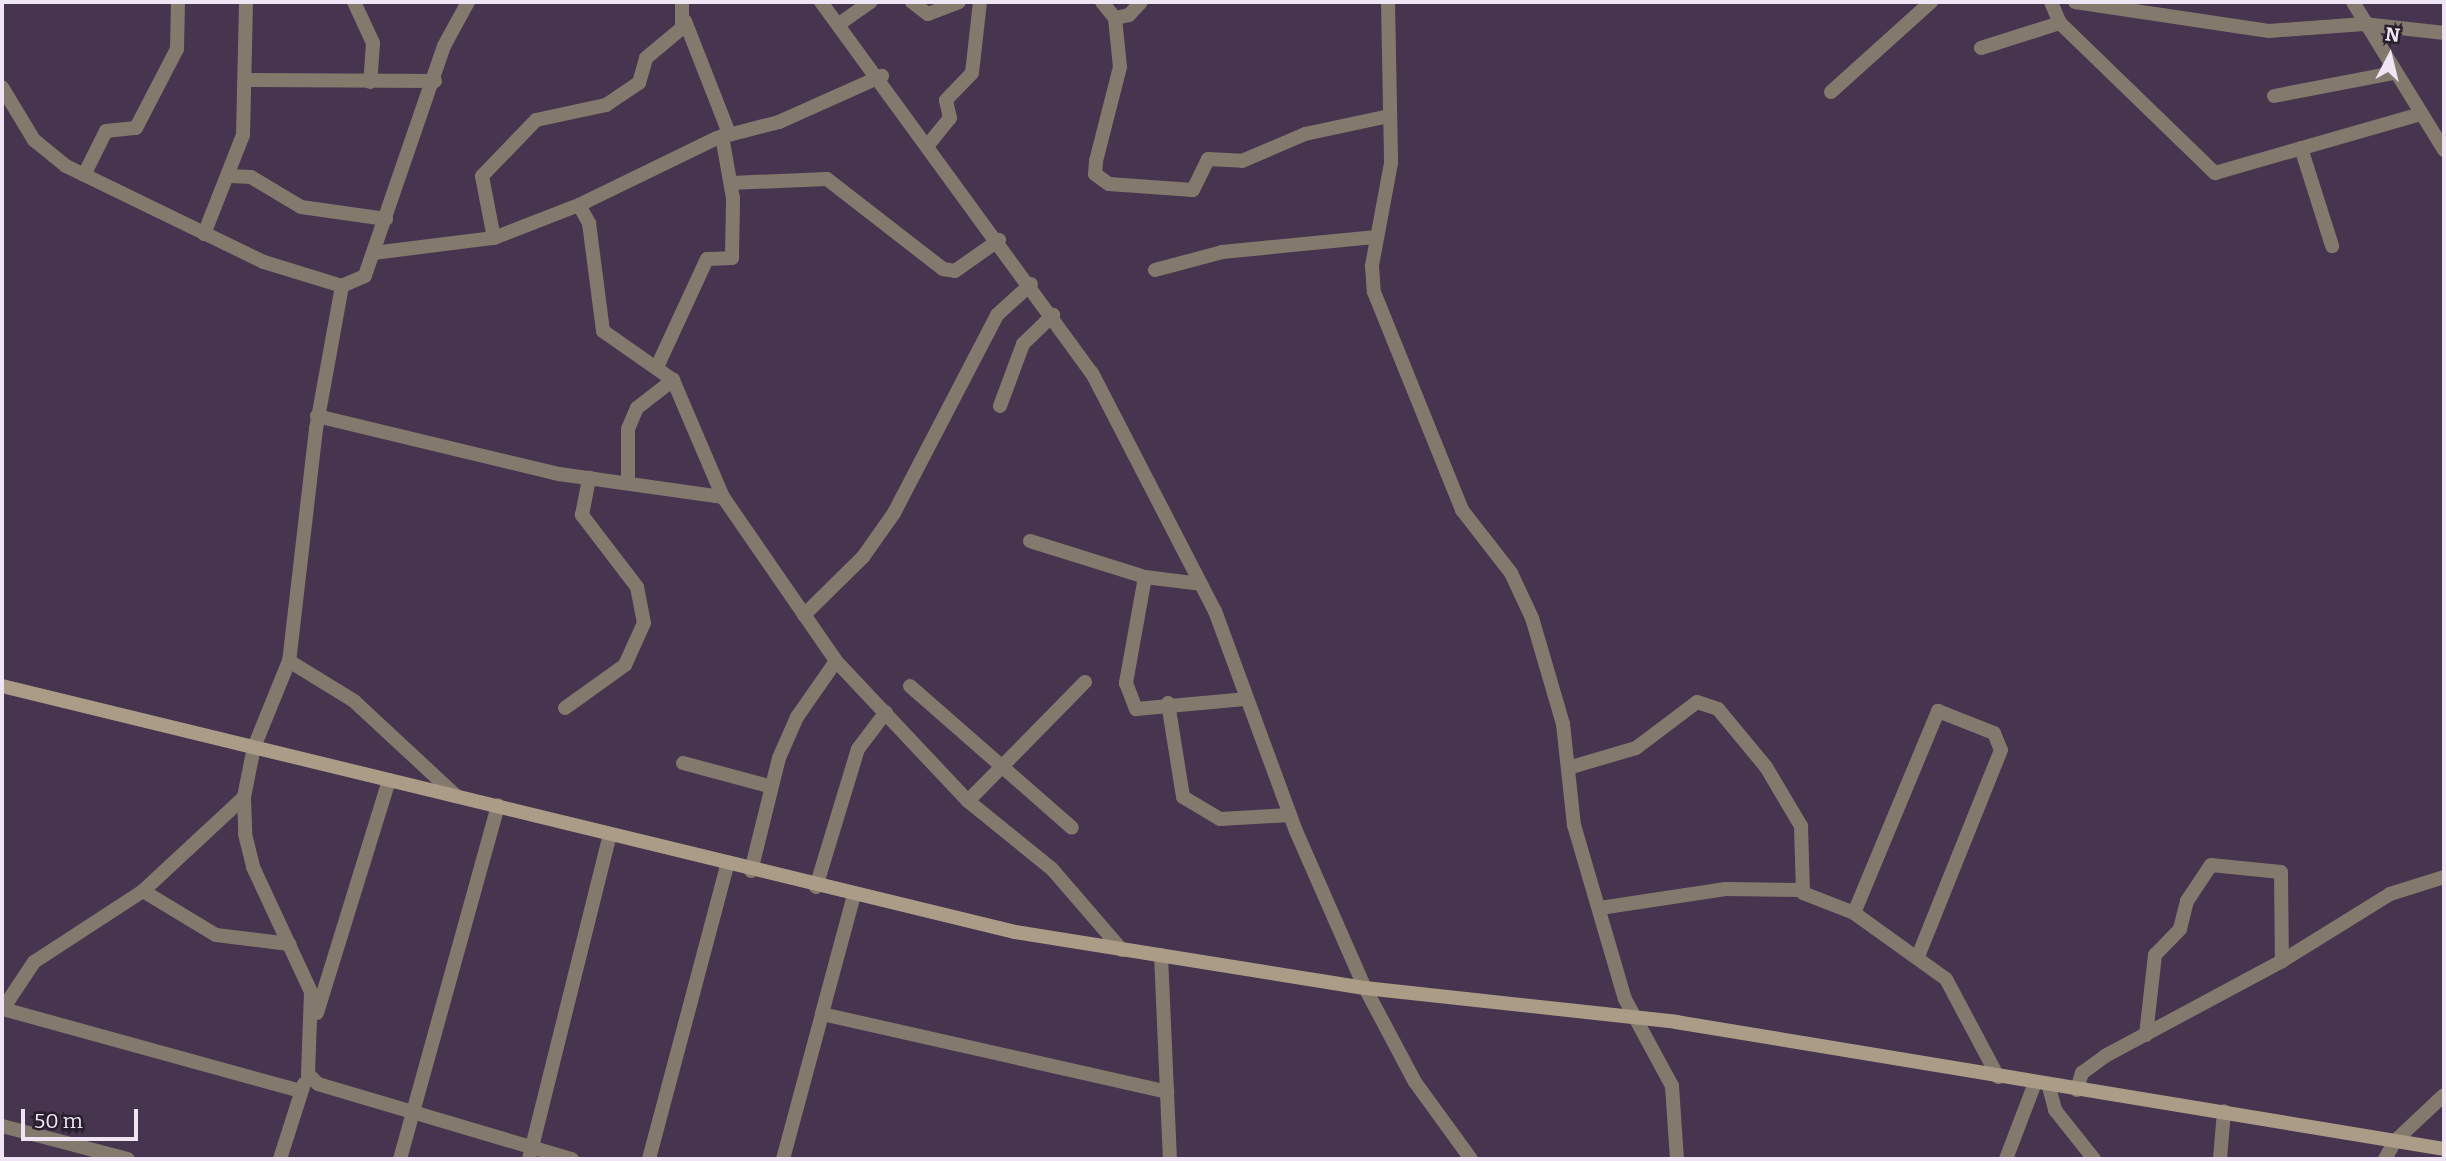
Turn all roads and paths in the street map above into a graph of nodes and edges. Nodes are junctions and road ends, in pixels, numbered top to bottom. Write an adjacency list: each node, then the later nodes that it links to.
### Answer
1 (178, 2): 39 (street)
2 (246, 2): 27 (street)
3 (354, 2): 29 (street)
4 (468, 2): 28 (street)
5 (682, 2): 19 (street)
6 (821, 2): 21 (street)
7 (871, 2): 21 (street)
8 (912, 2): 9 (street)
9 (959, 2)
10 (980, 2): 36 (street)
11 (1102, 2): 18 (street)
12 (1140, 2): 18 (street)
13 (1388, 2): 34 (street)
14 (1931, 2): 30 (street)
15 (2051, 2): 20 (street)
16 (2075, 2): 22 (street)
17 (2353, 2): 22 (street)
18 (1115, 18): 34 (street)
19 (685, 21): 35 (street); 46 (street)
20 (2060, 23): 24 (street); 37 (street)
21 (839, 24): 26 (street)
22 (2364, 24): 23 (street); 25 (street)
23 (2444, 33)
24 (1982, 48)
25 (2393, 73): 32 (street); 33 (street)
26 (881, 76): 35 (street); 36 (street)
27 (247, 80): 29 (street); 40 (street)
28 (435, 81): 29 (street); 43 (street)
29 (370, 82)
30 (1831, 92)
31 (4, 95): 39 (street)
32 (2274, 96)
33 (2421, 114): 37 (street); 38 (street)
34 (1389, 116): 45 (street)
35 (726, 135): 41 (street); 42 (street)
36 (928, 145): 47 (street)
37 (2301, 148): 48 (street)
38 (2444, 150)
39 (84, 174): 44 (street)
40 (230, 176): 43 (street); 44 (street)
41 (731, 183): 47 (street); 54 (street)
42 (579, 205): 46 (street); 54 (street)
43 (386, 219): 49 (street)
44 (204, 234): 52 (street)
45 (1376, 237): 50 (street); 77 (street)
46 (494, 238): 49 (street)
47 (999, 240): 51 (street)
48 (2332, 246)
49 (373, 253): 52 (street)
50 (1155, 270)
51 (1031, 284): 53 (street); 64 (street)
52 (342, 286): 57 (street)
53 (1053, 315): 56 (street); 63 (street)
54 (657, 368): 55 (street)
55 (673, 380): 59 (street); 60 (street)
56 (1000, 405)
57 (317, 416): 58 (street); 65 (street)
58 (589, 478): 59 (street); 72 (street)
59 (628, 482): 60 (street)
60 (723, 497): 64 (street)
61 (1030, 541): 62 (street)
62 (1145, 577): 63 (street); 71 (street)
63 (1201, 584): 70 (street)
64 (804, 615): 66 (street)
65 (289, 661): 74 (street); 80 (street)
66 (836, 661): 73 (street); 79 (street)
67 (1085, 682): 76 (street)
68 (2, 686): 74 (street)
69 (910, 686): 76 (street)
70 (1245, 699): 71 (street); 84 (street)
71 (1168, 703): 84 (street)
72 (565, 708)
73 (886, 712): 82 (street); 90 (street)
74 (254, 747): 78 (street); 81 (street)
75 (682, 763): 79 (street)
76 (999, 768): 82 (street); 85 (street)
77 (1568, 768): 91 (street); 94 (street)
78 (389, 780): 80 (street); 105 (street)
79 (769, 786): 88 (street)
80 (455, 795): 83 (street)
81 (244, 797): 92 (street); 96 (street)
82 (968, 801): 97 (street)
83 (498, 805): 86 (street); 114 (street)
84 (1290, 815): 101 (street)
85 (1072, 828)
86 (610, 834): 87 (street); 119 (street)
87 (727, 866): 88 (street); 124 (street)
88 (751, 871): 90 (street)
89 (2444, 877): 100 (street)
90 (816, 887): 93 (street)
91 (1801, 890): 94 (street); 95 (street)
92 (143, 891): 96 (street); 102 (street)
93 (854, 895): 97 (street); 103 (street)
94 (1600, 908): 104 (street)
95 (1854, 913): 99 (street); 99 (street)
96 (289, 944): 105 (street)
97 (1122, 950): 98 (street)
98 (1161, 956): 101 (street); 112 (street)
99 (1918, 956): 108 (street)
100 (2282, 961): 106 (street); 106 (street)
101 (1365, 988): 104 (street); 127 (street)
102 (2, 1009): 111 (street)
103 (822, 1014): 112 (street); 125 (street)
104 (1632, 1017): 108 (street); 128 (street)
105 (314, 1021): 107 (street)
106 (2146, 1035): 110 (street)
107 (308, 1074): 111 (street); 114 (street)
108 (1998, 1077): 109 (street)
109 (2042, 1085): 110 (street); 129 (street); 130 (street)
110 (2077, 1090): 115 (street)
111 (300, 1091): 121 (street)
112 (1167, 1092): 126 (street)
113 (2444, 1095): 117 (street)
114 (410, 1110): 119 (street); 122 (street)
115 (2224, 1111): 117 (street); 131 (street)
116 (2, 1126): 120 (street)
117 (2395, 1141): 118 (street); 132 (street)
118 (2444, 1149)
119 (531, 1153): 123 (street)
120 (128, 1159)
121 (280, 1159)
122 (400, 1159)
123 (572, 1159)
124 (649, 1159)
125 (783, 1159)
126 (1170, 1159)
127 (1471, 1159)
128 (1677, 1159)
129 (2006, 1159)
130 (2094, 1159)
131 (2220, 1159)
132 (2385, 1159)

